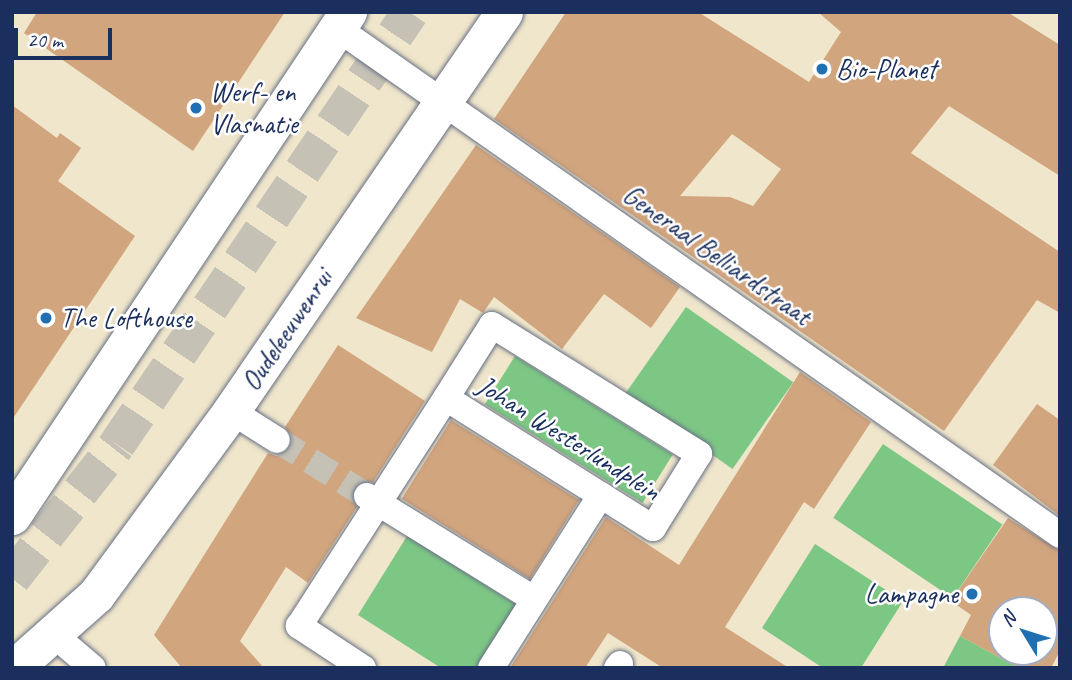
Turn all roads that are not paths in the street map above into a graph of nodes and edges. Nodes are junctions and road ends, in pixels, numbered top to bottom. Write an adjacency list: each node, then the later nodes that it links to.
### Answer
1 (504, 12): 3 (street, Oudeleeuwenrui)
2 (342, 20): 3 (street, Generaal Belliardstraat); 9 (street)
3 (443, 100): 5 (street, Oudeleeuwenrui); 10 (street, Generaal Belliardstraat)
4 (446, 398): 7 (street, Johan Westerlundplein); 7 (street, Johan Westerlundplein); 8 (street)
5 (232, 411): 6 (street); 12 (street, Oudeleeuwenrui)
6 (277, 440)
7 (601, 495): 11 (street)
8 (373, 499): 11 (street); 15 (street)
9 (12, 516)
10 (1060, 535)
11 (534, 599): 16 (street)
12 (53, 634): 13 (street, Oudeleeuwenrui); 14 (street)
13 (14, 668)
14 (93, 668)
15 (363, 668)
16 (491, 668)

